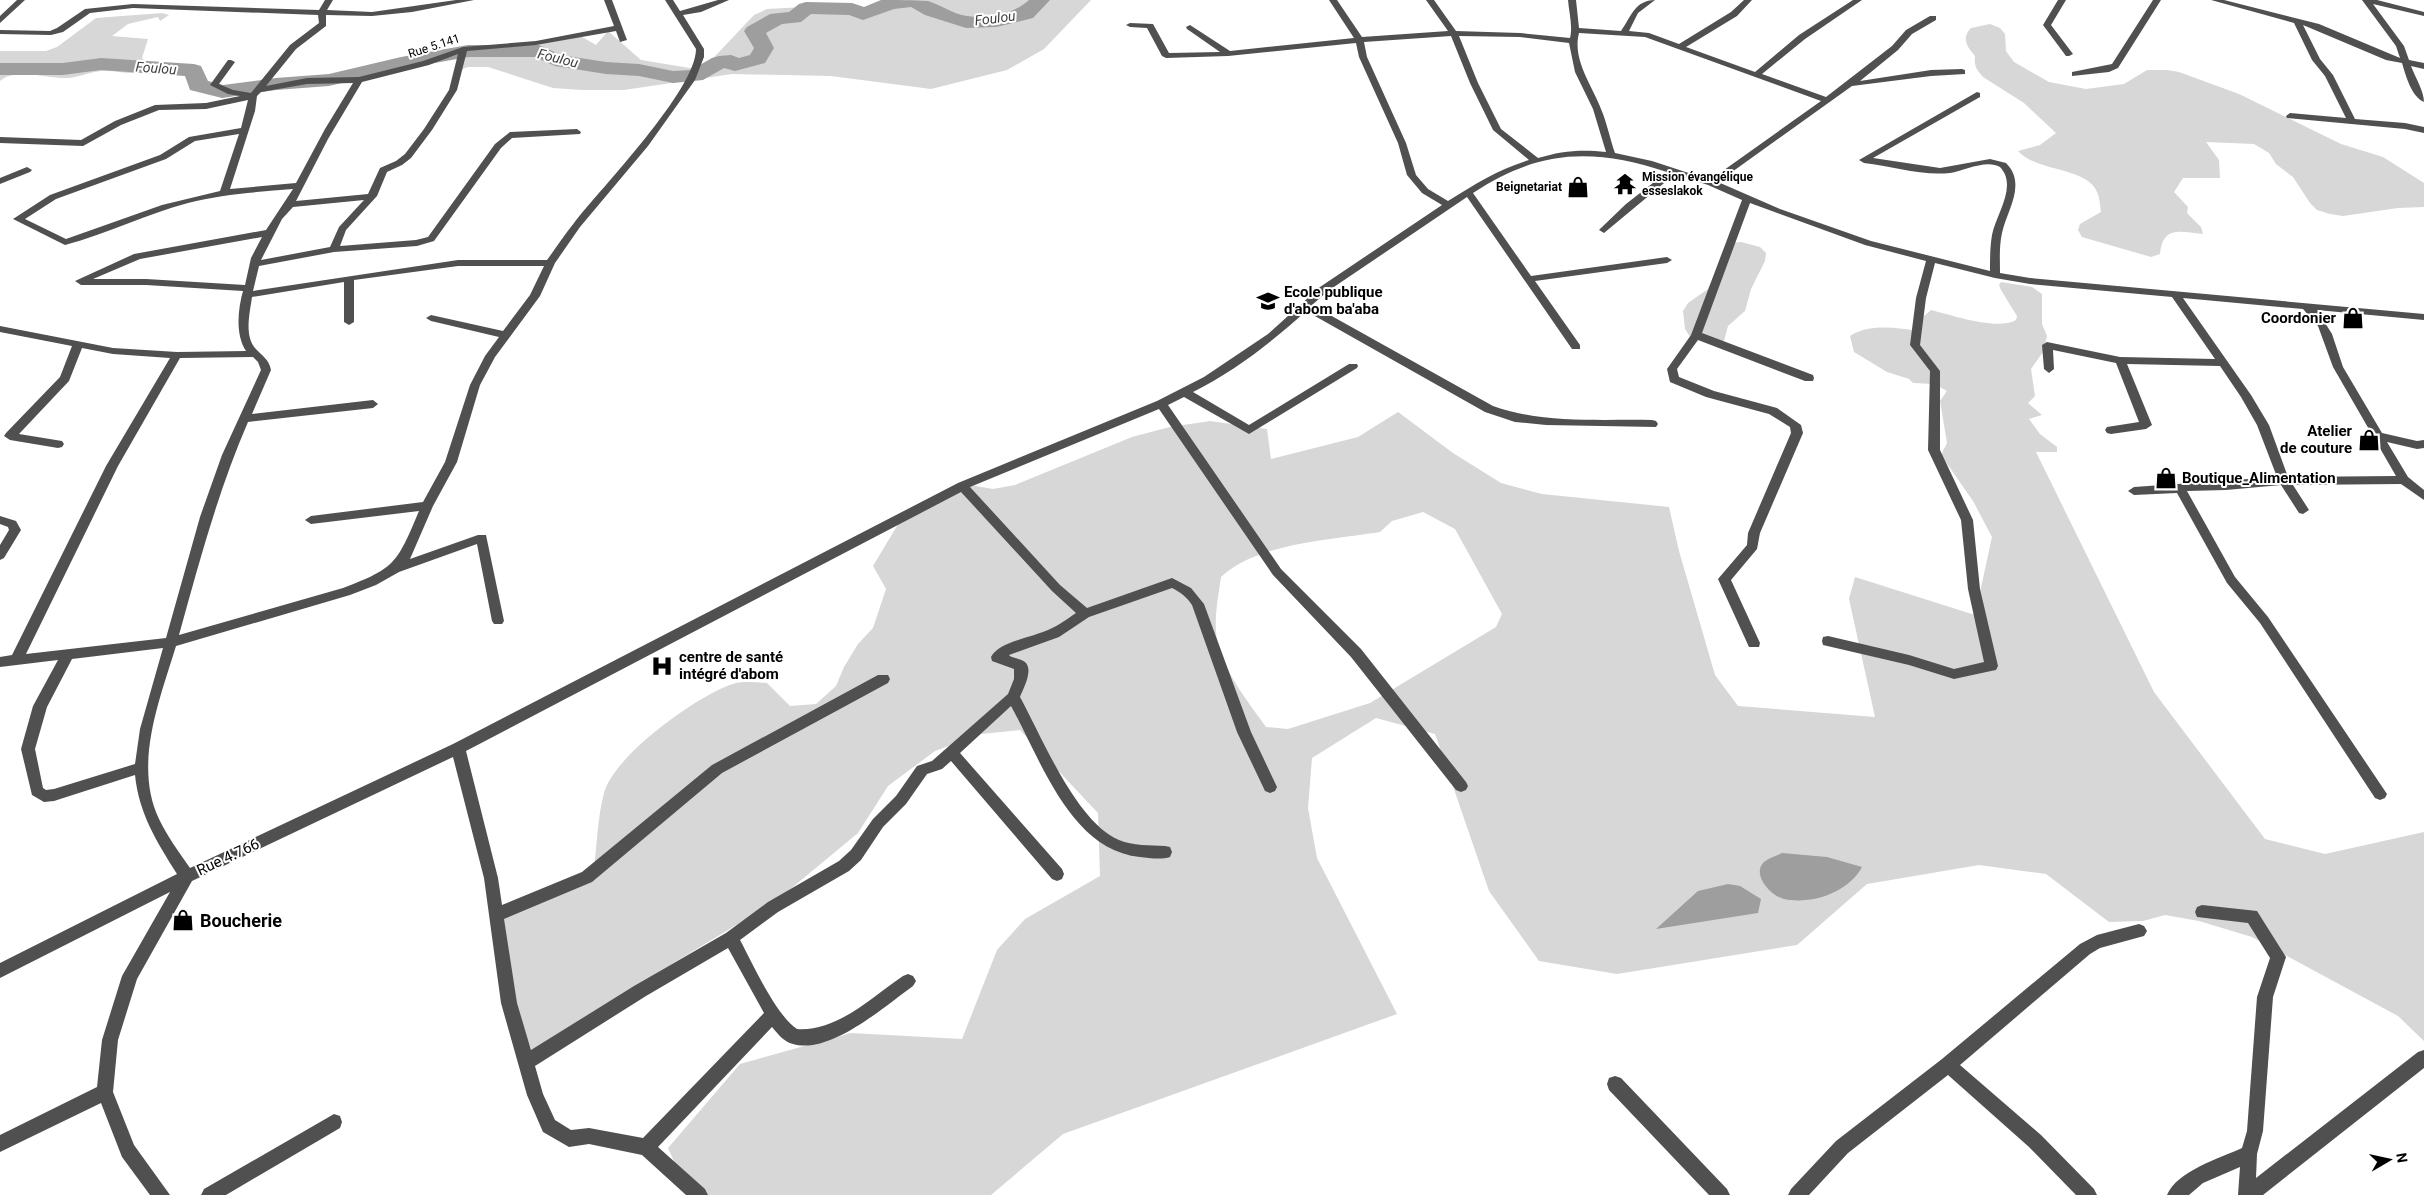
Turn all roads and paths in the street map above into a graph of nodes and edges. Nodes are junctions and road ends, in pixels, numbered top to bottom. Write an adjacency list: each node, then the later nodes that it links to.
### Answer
1 (22, 0): 25 (street)
2 (233, 0): 19 (street)
3 (329, 0): 21 (street)
4 (411, 0): 20 (street)
5 (470, 0): 20 (street)
6 (608, 0): 29 (street)
7 (669, 0): 22 (street)
8 (724, 0): 22 (street)
9 (1333, 0): 35 (street)
10 (1430, 0): 32 (street)
11 (1572, 0): 30 (street)
12 (1651, 0): 33 (street)
13 (1748, 0): 37 (street)
14 (1858, 0): 46 (street)
15 (2062, 0): 40 (street)
16 (2157, 0): 45 (street)
17 (2215, 0): 26 (street)
18 (2367, 0): 23 (street); 42 (street)
19 (228, 8): 21 (street); 31 (street)
20 (412, 10): 21 (street)
21 (322, 12): 49 (street)
22 (678, 14): 77 (street)
23 (2424, 14)
24 (1933, 18): 48 (street)
25 (0, 21)
26 (2296, 21): 42 (street); 54 (street)
27 (1130, 25): 39 (street)
28 (1190, 27): 39 (street)
29 (618, 28): 34 (street); 38 (street, Rue 5.141)
30 (1576, 30): 33 (street); 36 (street)
31 (0, 32)
32 (1454, 33): 35 (street); 36 (street); 60 (street)
33 (1624, 33): 37 (street)
34 (623, 40)
35 (1360, 41): 39 (street); 71 (street)
36 (1573, 41): 59 (street)
37 (1680, 47): 46 (street)
38 (463, 49): 47 (street, Rue 5.141); 68 (street)
39 (1228, 54)
40 (2069, 54)
41 (231, 62): 49 (street)
42 (2405, 64): 43 (street); 51 (street)
43 (2424, 66)
44 (1962, 72): 48 (street)
45 (2075, 74)
46 (1755, 76): 52 (street)
47 (359, 80): 49 (street, Rue 5.141); 65 (street)
48 (1850, 84): 52 (street)
49 (256, 93): 55 (street); 58 (street, Rue 5.141)
50 (1977, 95): 79 (street)
51 (2424, 99)
52 (1826, 100): 64 (street)
53 (2290, 116): 54 (street)
54 (2352, 121): 56 (street)
55 (245, 130): 67 (street); 67 (street)
56 (2424, 130)
57 (577, 132): 74 (street)
58 (0, 140)
59 (1610, 155): 60 (street, Rue 4.766); 62 (street, Rue 4.766)
60 (1534, 160): 66 (street, Rue 4.766)
61 (27, 170): 63 (street)
62 (1674, 171): 64 (street, Rue 4.766); 72 (street)
63 (0, 181)
64 (1712, 183): 69 (street, Rue 4.766)
65 (298, 186): 67 (street); 70 (street)
66 (1468, 192): 71 (street, Rue 4.766); 81 (street)
67 (224, 193)
68 (372, 196): 70 (street); 74 (street)
69 (1748, 199): 75 (street, Rue 4.766); 91 (street)
70 (290, 204): 73 (street)
71 (1448, 205): 84 (street, Rue 4.766)
72 (1604, 230)
73 (272, 232): 78 (street); 82 (street)
74 (334, 249): 78 (street)
75 (1931, 259): 79 (street, Rue 4.766); 124 (street)
76 (1667, 260): 81 (street)
77 (550, 263): 80 (street); 90 (street)
78 (256, 264): 82 (street)
79 (1995, 275): 83 (street, Rue 4.766)
80 (349, 278): 82 (street); 88 (street)
81 (1530, 279): 93 (street)
82 (248, 292): 94 (street)
83 (2174, 293): 85 (street, Rue 4.766); 97 (street)
84 (1306, 306): 101 (street, Rue 4.766); 105 (street)
85 (2307, 306): 86 (street, Rue 4.766); 107 (street)
86 (2424, 317)
87 (431, 318): 90 (street)
88 (350, 322)
89 (0, 329): 92 (street)
90 (506, 335): 116 (street)
91 (1696, 335): 100 (street); 126 (street)
92 (78, 345): 95 (street); 108 (street)
93 (1576, 347)
94 (253, 354): 95 (street); 104 (street)
95 (177, 355): 128 (street)
96 (2120, 360): 97 (street); 99 (street); 106 (street)
97 (2224, 363): 111 (street)
98 (1353, 366): 101 (street)
99 (2048, 369)
100 (1809, 378)
101 (1185, 392): 103 (street, Rue 4.766)
102 (373, 404): 104 (street)
103 (1161, 404): 112 (street, Rue 4.766); 135 (street)
104 (244, 419): 125 (street)
105 (1652, 424)
106 (2111, 430)
107 (2380, 436): 109 (street); 110 (street)
108 (58, 444)
109 (2424, 444)
110 (2404, 480): 111 (street); 115 (street)
111 (2284, 481): 113 (street); 117 (street)
112 (962, 486): 122 (street); 132 (street, Rue 4.766)
113 (2180, 489): 114 (street); 137 (street)
114 (2134, 491)
115 (2424, 496)
116 (427, 506): 119 (street); 121 (street)
117 (2303, 510)
118 (0, 520): 120 (street)
119 (312, 520)
120 (0, 556)
121 (395, 569): 123 (street); 125 (street)
122 (1086, 614): 131 (street); 136 (street)
123 (498, 621)
124 (1828, 641)
125 (171, 642): 127 (street); 134 (street)
126 (1754, 643)
127 (69, 653): 128 (street); 134 (street)
128 (17, 659): 129 (street)
129 (0, 662)
130 (883, 679): 142 (street)
131 (1013, 697): 133 (street); 138 (street)
132 (458, 748): 140 (street, Rue 4.766); 142 (street)
133 (951, 752): 139 (street); 144 (street)
134 (140, 768): 140 (street)
135 (1461, 786)
136 (1270, 787)
137 (2380, 794)
138 (1165, 852)
139 (1057, 874)
140 (187, 876): 145 (street, Rue 4.766); 152 (street)
141 (2202, 912): 156 (street)
142 (496, 914): 149 (street)
143 (2139, 931): 150 (street)
144 (731, 938): 147 (street); 149 (street)
145 (0, 971)
146 (908, 981): 147 (street)
147 (773, 1015): 155 (street)
148 (2424, 1058): 164 (street)
149 (526, 1062): 155 (street)
150 (1948, 1066): 161 (street); 162 (street)
151 (1615, 1084): 160 (street)
152 (106, 1092): 154 (street); 157 (street)
153 (334, 1122): 158 (street)
154 (0, 1144)
155 (646, 1147): 159 (street)
156 (2249, 1154): 163 (street); 164 (street)
157 (161, 1195)
158 (210, 1195)
159 (699, 1195)
160 (1721, 1195)
161 (1797, 1195)
162 (2088, 1195)
163 (2176, 1195)
164 (2248, 1195)

